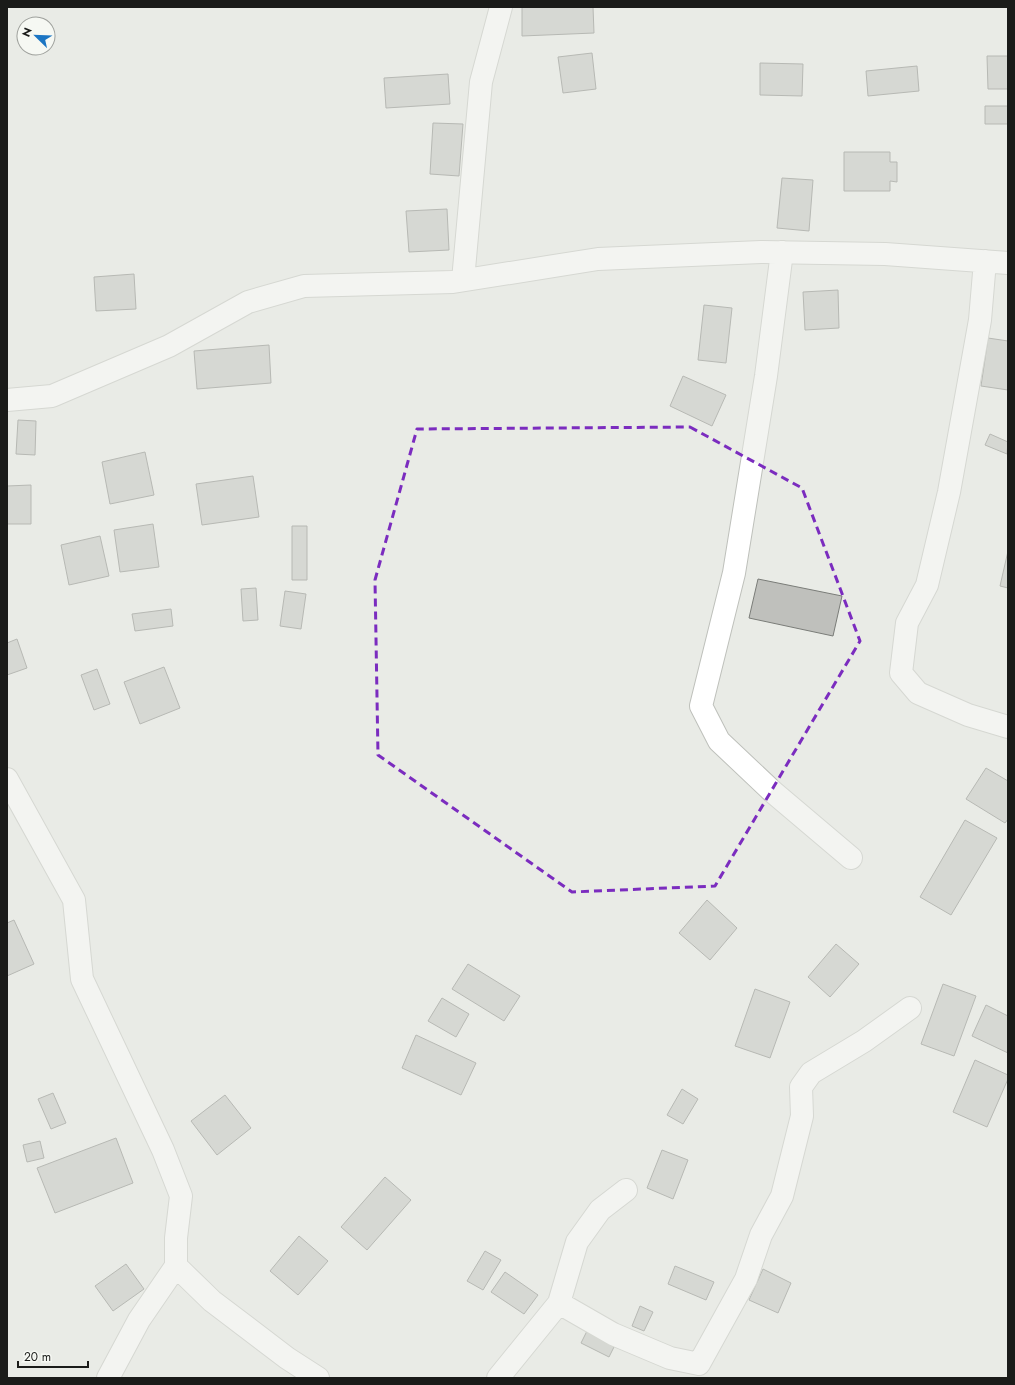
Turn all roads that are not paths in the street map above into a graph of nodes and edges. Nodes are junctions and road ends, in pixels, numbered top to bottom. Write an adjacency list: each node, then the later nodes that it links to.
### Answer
1 (501, 7): 5 (street)
2 (782, 252): 3 (street); 5 (street); 9 (street)
3 (985, 261): 4 (street); 7 (street)
4 (1008, 263)
5 (463, 280): 6 (street)
6 (7, 400)
7 (1008, 727)
8 (7, 779): 12 (street)
9 (851, 858)
10 (910, 1008): 13 (street)
11 (626, 1190): 13 (street)
12 (176, 1266): 14 (street); 15 (street)
13 (559, 1303): 16 (street)
14 (108, 1378)
15 (318, 1378)
16 (498, 1378)

